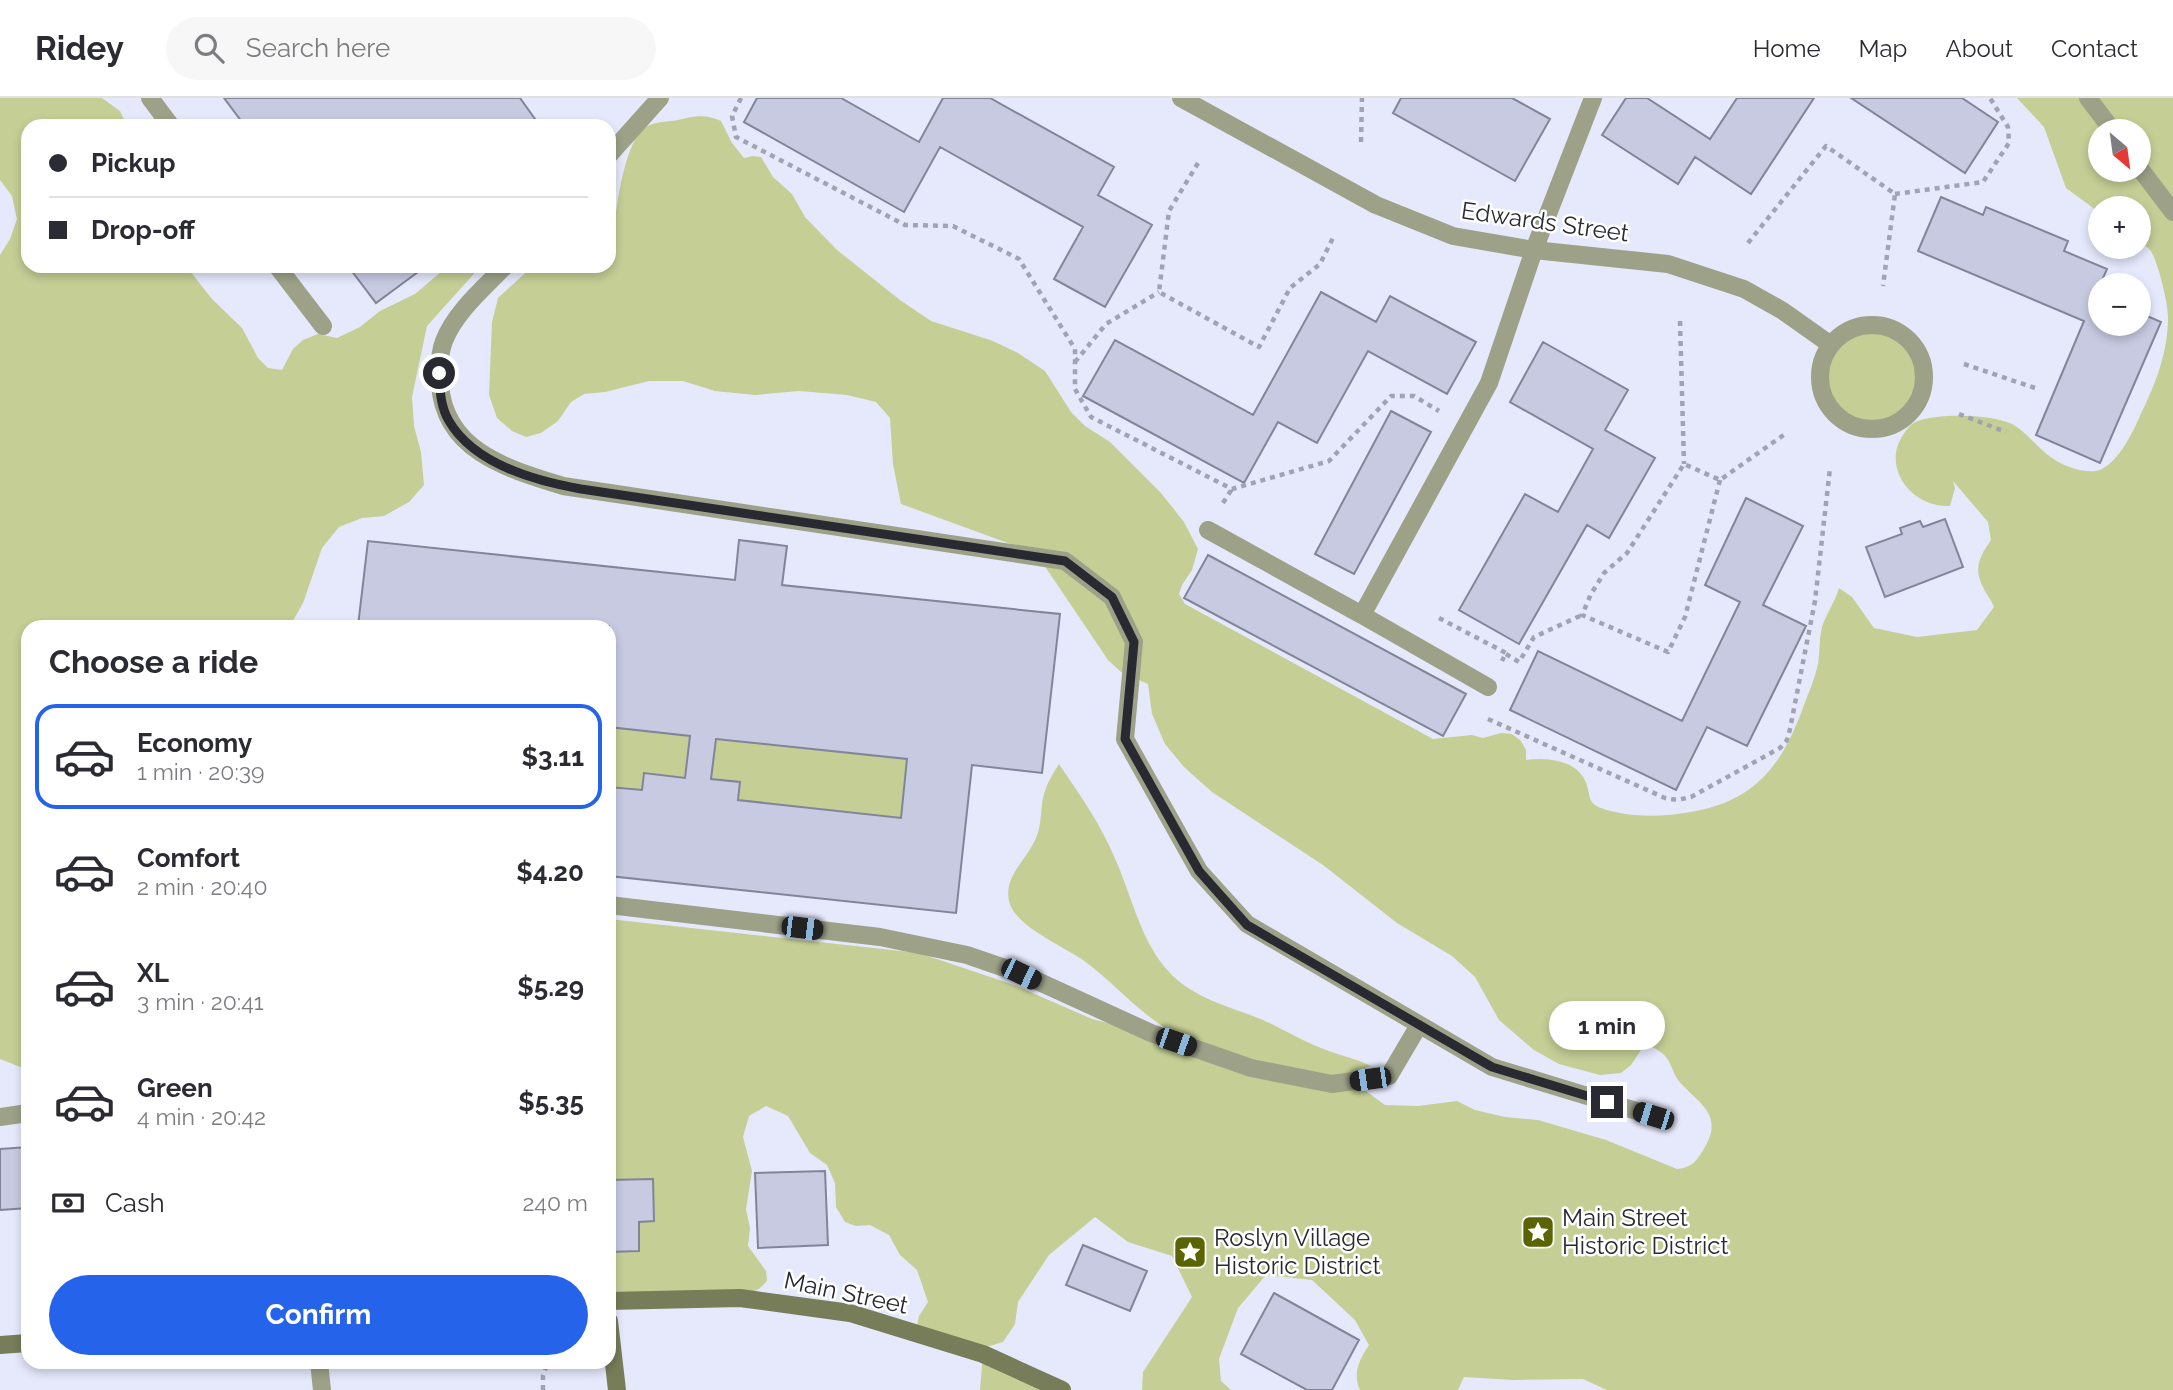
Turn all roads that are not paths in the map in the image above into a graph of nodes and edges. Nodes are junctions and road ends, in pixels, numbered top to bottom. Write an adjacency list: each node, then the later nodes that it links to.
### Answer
1 (150, 98): 6 (street)
2 (660, 98): 8 (street)
3 (1181, 98): 11 (street, Edwards Street)
4 (1593, 98): 11 (street)
5 (2088, 98): 7 (street)
6 (166, 119)
7 (2104, 119)
8 (616, 147)
9 (2150, 182): 10 (street)
10 (2173, 212)
11 (1534, 250): 15 (street, Edwards Street); 17 (street)
12 (282, 273): 14 (street)
13 (498, 273): 20 (street)
14 (323, 326)
15 (1830, 345): 15 (street)
16 (1208, 530): 17 (street)
17 (1362, 615): 18 (street)
18 (1488, 687)
19 (616, 906): 20 (street)
20 (1419, 1025): 22 (street)
21 (21, 1115): 23 (street)
22 (1653, 1116)
23 (0, 1117)
24 (616, 1301): 31 (main road, Main Street)
25 (21, 1344): 26 (main road)
26 (0, 1345)
27 (320, 1369): 29 (street)
28 (615, 1369): 30 (main road)
29 (322, 1390)
30 (617, 1390)
31 (1062, 1390)

